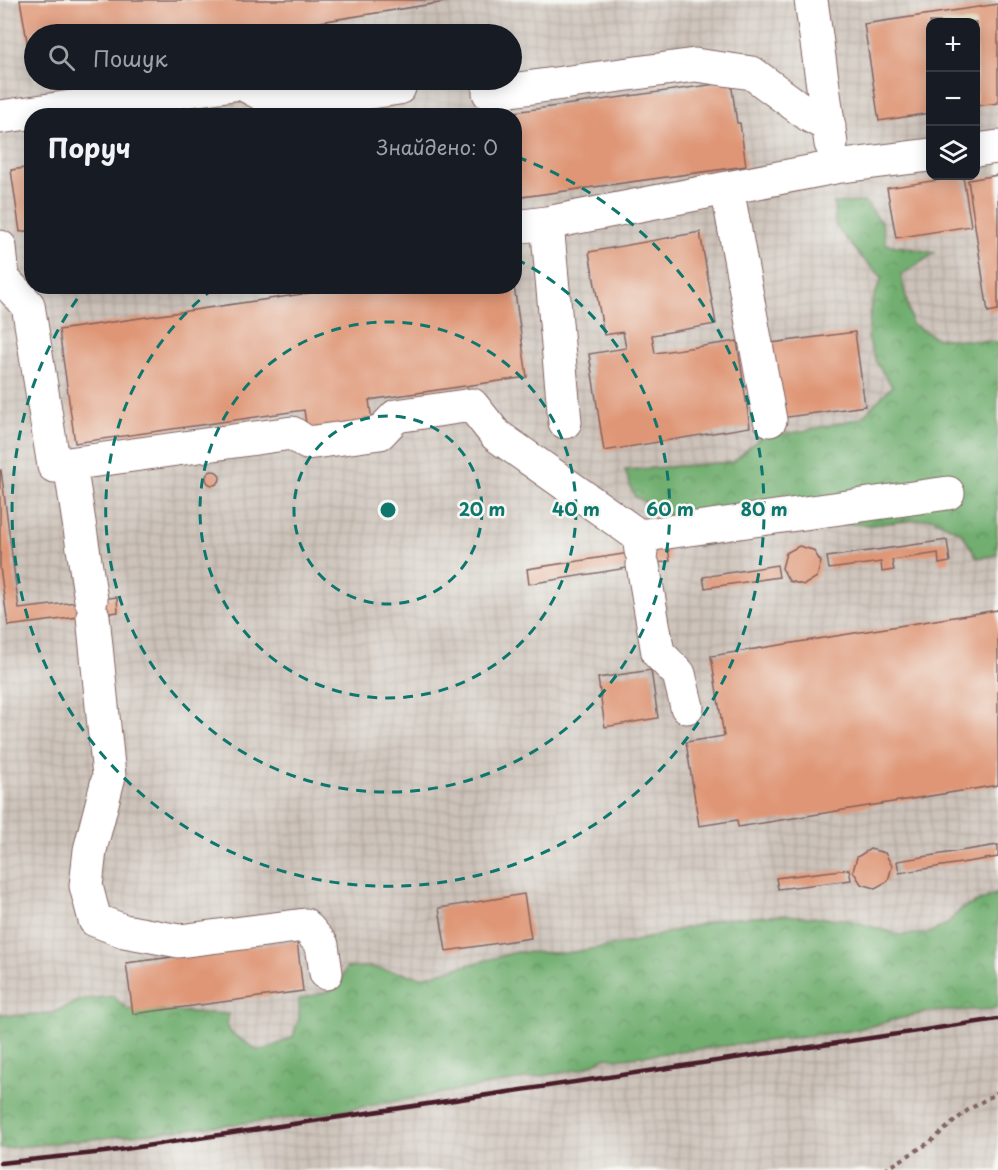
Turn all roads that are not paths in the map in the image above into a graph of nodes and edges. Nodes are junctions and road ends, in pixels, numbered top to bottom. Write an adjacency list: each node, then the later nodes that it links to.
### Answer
1 (811, 0): 11 (lane)
2 (522, 89): 11 (lane)
3 (191, 90): 8 (lane)
4 (254, 90): 5 (lane)
5 (380, 90)
6 (511, 90): 7 (lane)
7 (489, 93)
8 (64, 108)
9 (24, 114): 10 (lane)
10 (0, 117)
11 (829, 126): 15 (lane)
12 (998, 147): 13 (lane)
13 (980, 149)
14 (926, 156): 15 (lane)
15 (835, 167): 16 (lane)
16 (727, 188): 17 (lane); 20 (lane)
17 (547, 223): 18 (lane); 21 (lane)
18 (522, 226)
19 (0, 247): 22 (lane)
20 (770, 420)
21 (566, 422)
22 (70, 464): 24 (lane); 26 (lane)
23 (948, 493): 24 (lane)
24 (641, 551): 25 (lane)
25 (687, 707)
26 (326, 973)

